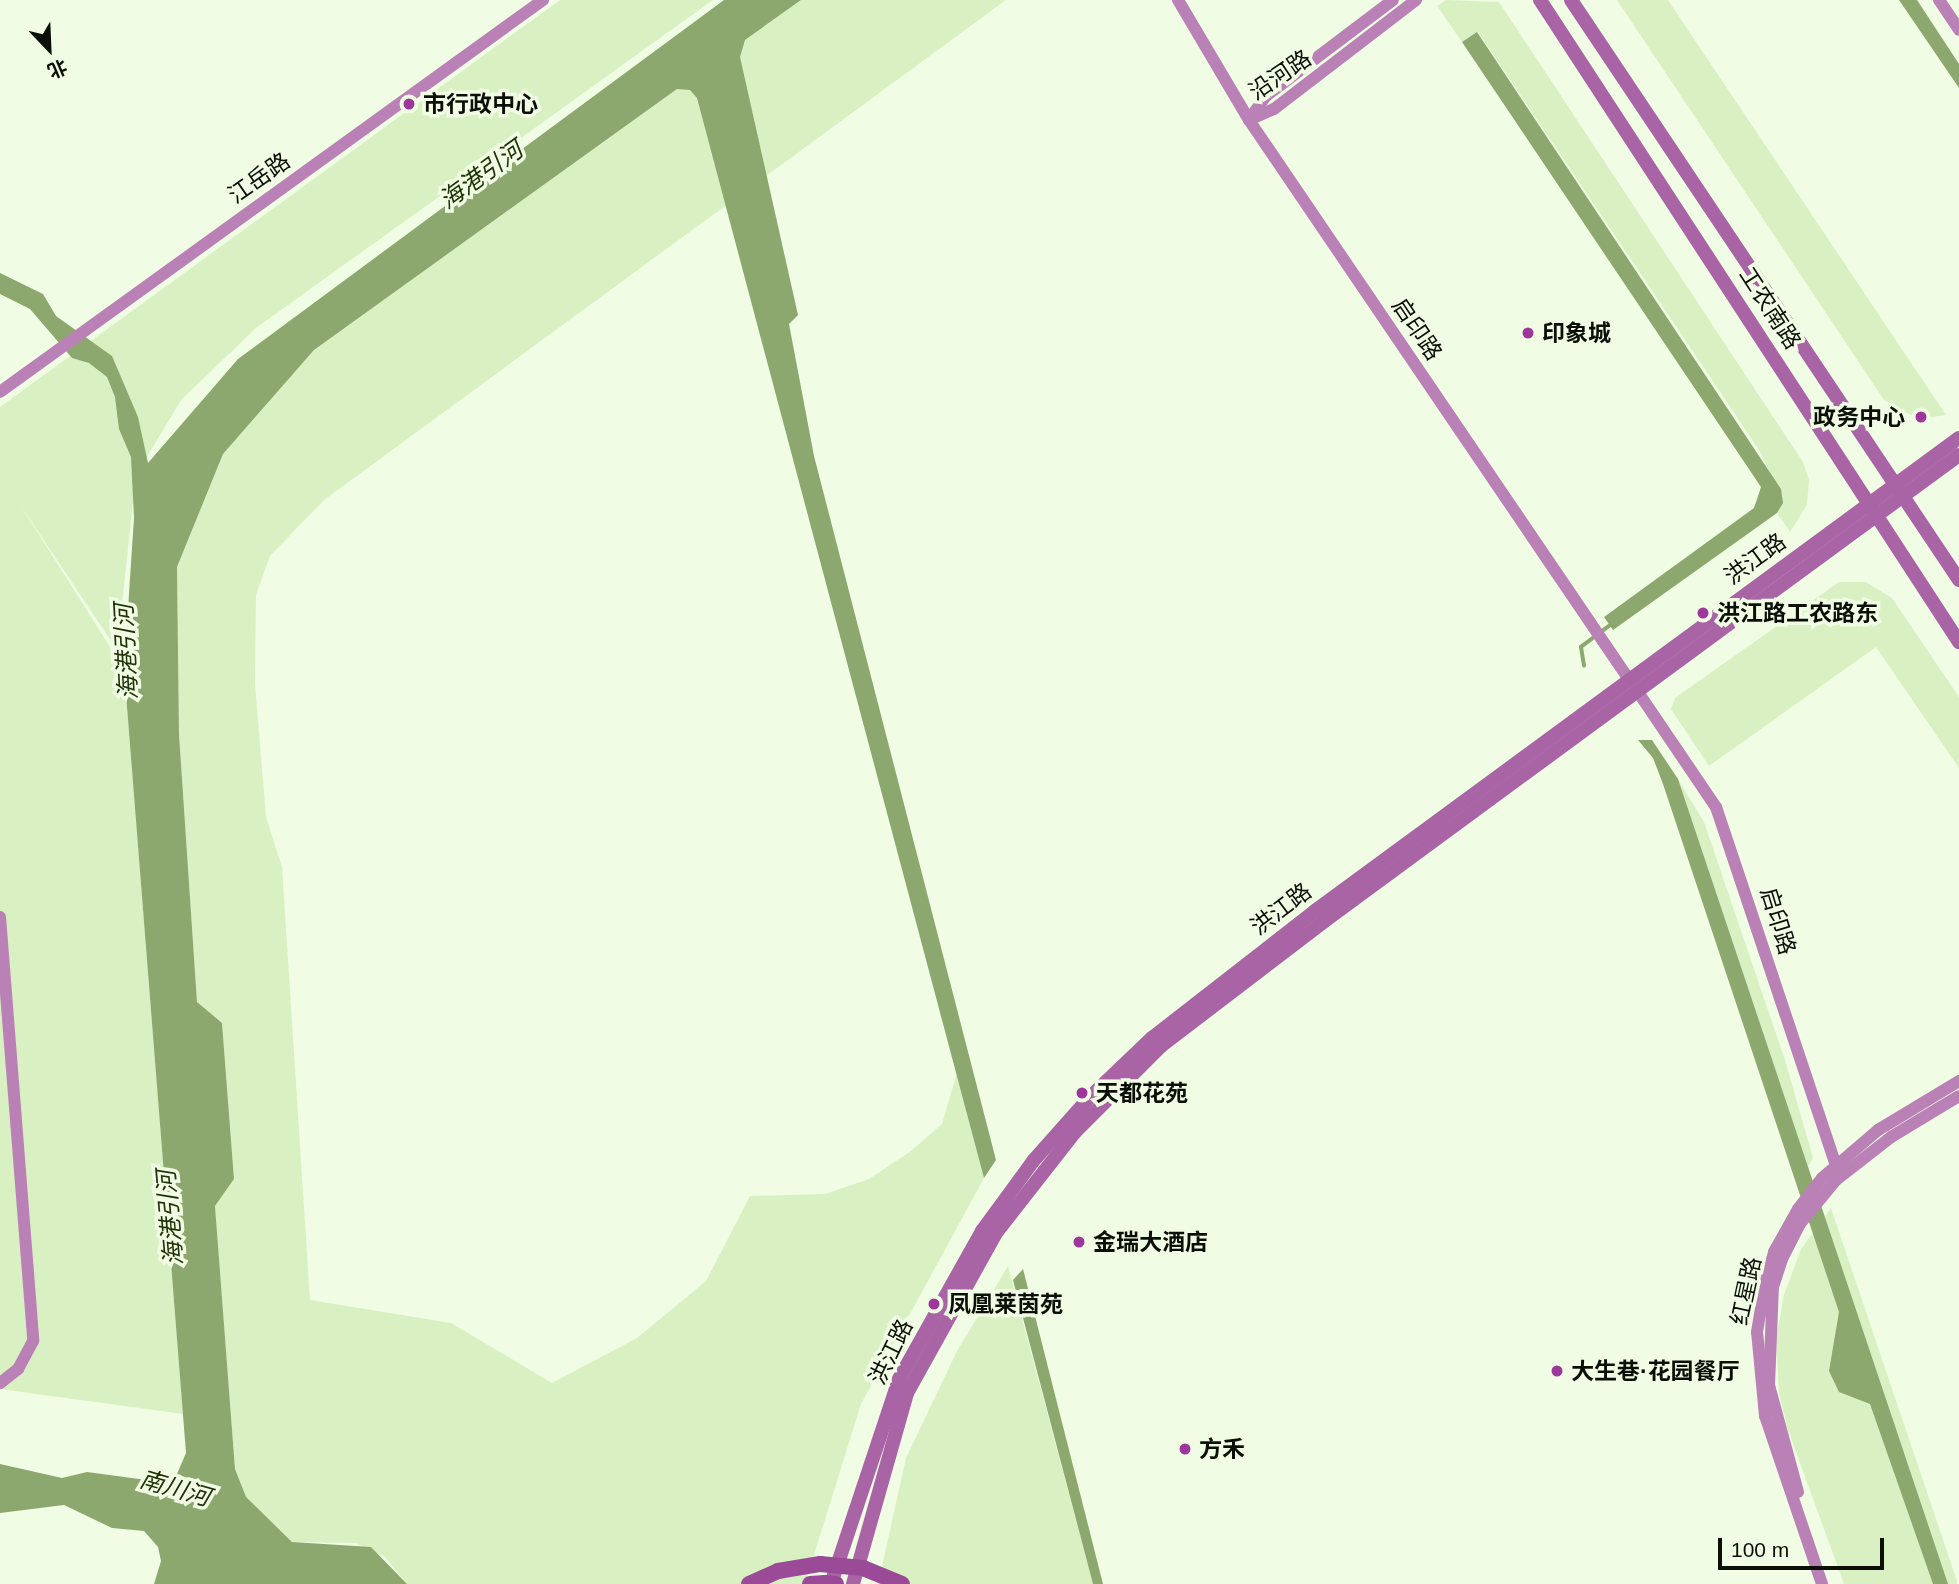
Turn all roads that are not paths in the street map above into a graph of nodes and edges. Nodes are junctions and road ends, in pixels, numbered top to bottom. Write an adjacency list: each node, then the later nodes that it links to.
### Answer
1 (543, 0): 10 (street, 江岳路)
2 (1178, 0): 9 (street, 启印路)
3 (1393, 0): 9 (street, 沿河路)
4 (1416, 0): 9 (street, 沿河路)
5 (1540, 0): 14 (main road, 工农南路)
6 (1571, 0): 13 (main road, 工农南路)
7 (1938, 0): 8 (street)
8 (1959, 30)
9 (1249, 120): 17 (street, 启印路)
10 (0, 392)
11 (1959, 438): 13 (main road, 洪江路)
12 (1959, 456): 13 (main road, 洪江路)
13 (1899, 492): 14 (main road, 洪江路); 15 (main road, 工农南路)
14 (1872, 511): 16 (main road, 工农南路); 17 (main road, 洪江路); 18 (main road, 洪江路)
15 (1959, 580)
16 (1959, 642)
17 (1628, 678): 28 (main road, 洪江路)
18 (1638, 692): 22 (street, 启印路); 29 (main road, 洪江路)
19 (0, 917): 25 (street)
20 (1959, 1081): 22 (street, 红星路)
21 (1959, 1096): 23 (street, 红星路)
22 (1837, 1163): 23 (street, 启印路); 24 (street, 红星路)
23 (1836, 1180): 24 (street, 红星路)
24 (1824, 1184): 31 (street, 红星路); 32 (street, 红星路)
25 (0, 1383)
26 (749, 1584): 30 (highway, bridge)
27 (810, 1584): 28 (highway, bridge)
28 (834, 1584)
29 (853, 1584)
30 (902, 1584)
31 (1822, 1584)
32 (1831, 1584)

